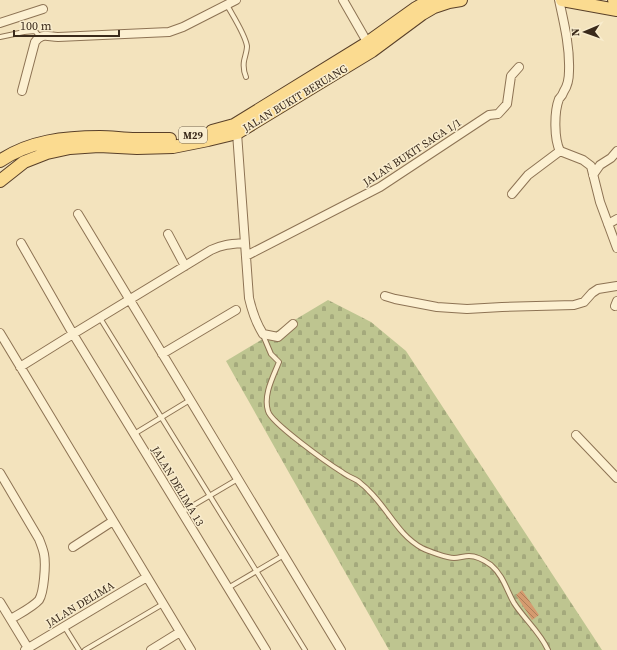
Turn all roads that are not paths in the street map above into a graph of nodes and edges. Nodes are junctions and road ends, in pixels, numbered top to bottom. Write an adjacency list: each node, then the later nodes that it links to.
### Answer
1 (236, 0): 8 (street)
2 (430, 0): 14 (main road, JALAN BUKIT BERUANG / M29)
3 (461, 0): 14 (main road, JALAN BUKIT BERUANG / M29)
4 (561, 0): 10 (main road); 19 (street)
5 (614, 0): 6 (main road)
6 (617, 0)
7 (345, 1): 14 (street)
8 (227, 5): 13 (street); 16 (lane)
9 (43, 9): 11 (street)
10 (617, 10)
11 (0, 23)
12 (0, 37): 13 (lane)
13 (40, 37): 17 (street)
14 (370, 47): 18 (main road, JALAN BUKIT BERUANG / M29); 21 (main road, JALAN BUKIT BERUANG / M29)
15 (519, 67): 34 (street, JALAN BUKIT SAGA 1/1)
16 (246, 77)
17 (22, 91)
18 (237, 133): 23 (main road, JALAN BUKIT BERUANG / M29); 32 (street)
19 (560, 151): 24 (street); 26 (street)
20 (617, 151): 24 (street)
21 (0, 161)
22 (0, 167): 23 (street)
23 (13, 170): 25 (main road, JALAN BUKIT BERUANG / M29)
24 (593, 175): 29 (street)
25 (0, 181)
26 (512, 194)
27 (78, 214): 38 (street)
28 (617, 219): 29 (street)
29 (608, 224): 33 (street)
30 (168, 234): 35 (street)
31 (21, 243): 43 (street, JALAN DELIMA 13)
32 (245, 243): 34 (street); 35 (street)
33 (617, 248)
34 (246, 256): 44 (street)
35 (185, 266): 38 (street)
36 (617, 286): 37 (street)
37 (385, 296)
38 (130, 299): 40 (street); 45 (street)
39 (236, 310): 45 (street)
40 (100, 317): 43 (street); 48 (lane)
41 (293, 324): 44 (street)
42 (0, 334): 46 (street)
43 (73, 334): 46 (street); 49 (street, JALAN DELIMA 13)
44 (263, 334): 75 (lane)
45 (162, 354): 47 (street)
46 (20, 367): 56 (street)
47 (190, 400): 48 (lane); 53 (street)
48 (162, 417): 49 (lane); 54 (lane)
49 (134, 434): 55 (street, JALAN DELIMA 13)
50 (576, 435): 52 (street)
51 (0, 473): 64 (street)
52 (617, 478)
53 (238, 479): 54 (lane); 58 (street)
54 (210, 496): 55 (lane); 59 (lane)
55 (182, 512): 61 (street, JALAN DELIMA 13)
56 (113, 520): 57 (street); 60 (street)
57 (73, 547)
58 (284, 555): 59 (lane); 74 (street)
59 (257, 571): 61 (lane); 73 (lane)
60 (147, 577): 63 (street); 65 (street, JALAN DELIMA)
61 (228, 588): 72 (street, JALAN DELIMA 13)
62 (0, 602): 64 (street)
63 (163, 604): 66 (street); 69 (lane)
64 (11, 619): 67 (street)
65 (64, 626): 67 (street, JALAN DELIMA); 68 (lane)
66 (180, 632): 70 (street); 71 (street)
67 (27, 649)
68 (79, 650)
69 (85, 650)
70 (152, 650)
71 (191, 650)
72 (266, 650)
73 (305, 650)
74 (341, 650)
75 (548, 650)

